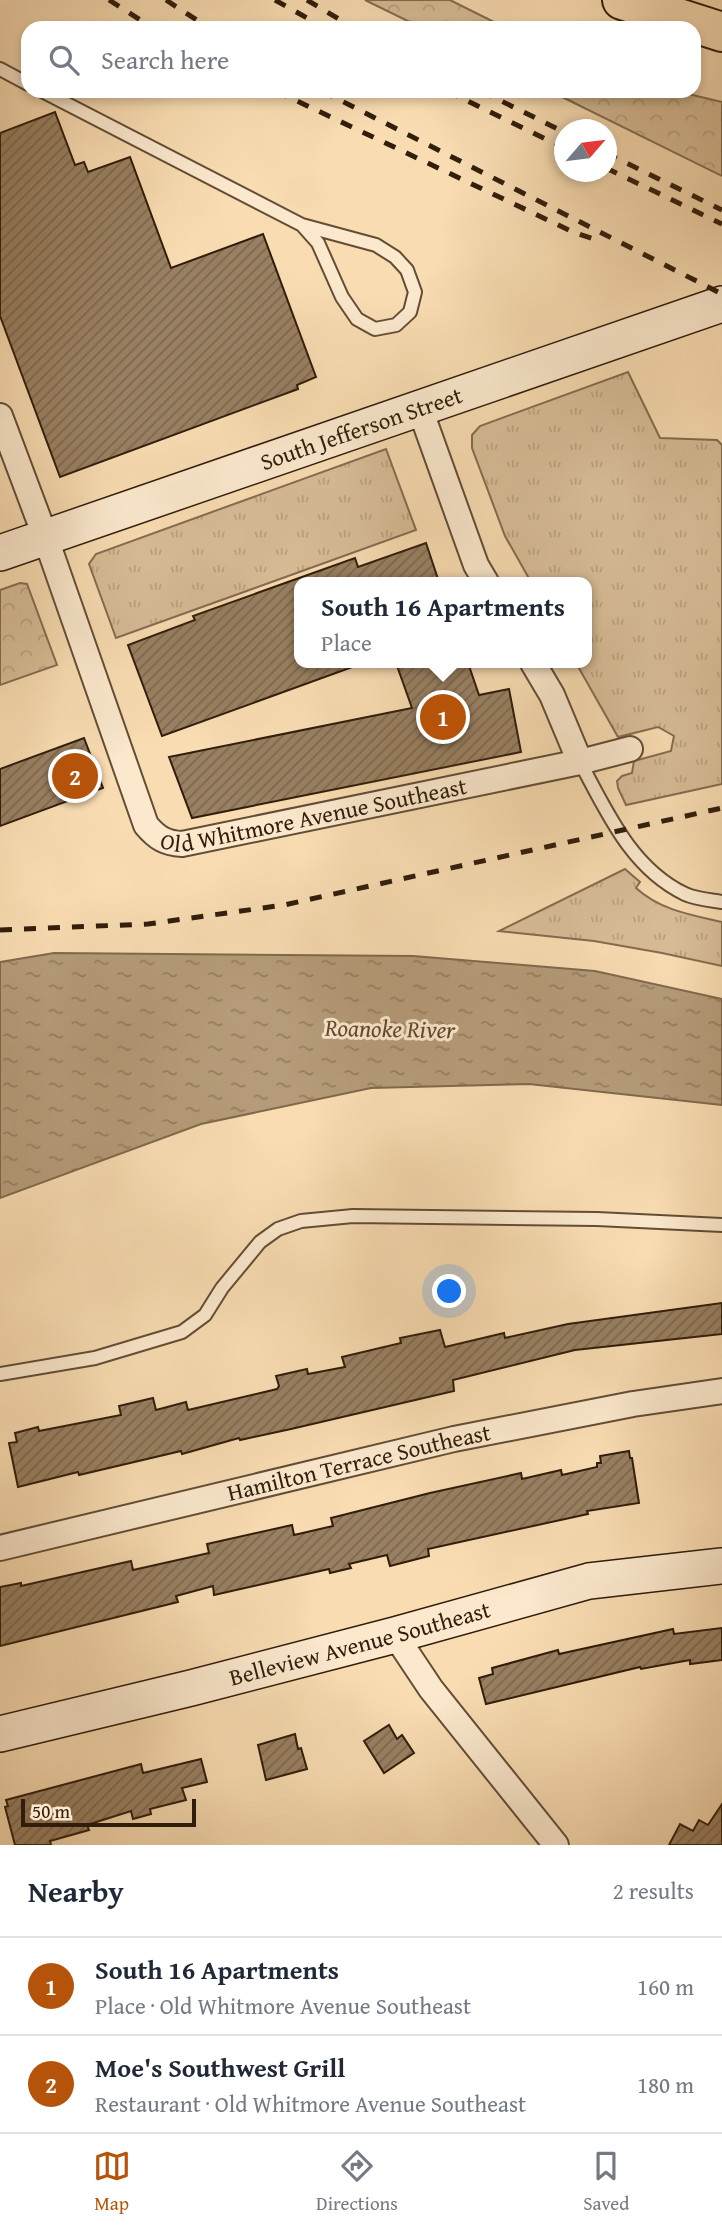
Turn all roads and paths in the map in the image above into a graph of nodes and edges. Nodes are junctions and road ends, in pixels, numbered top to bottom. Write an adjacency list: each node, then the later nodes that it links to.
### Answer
1 (622, 0): 2 (highway)
2 (686, 21)
3 (701, 26): 4 (highway)
4 (722, 33)
5 (0, 69): 6 (lane)
6 (21, 80)
7 (56, 98): 8 (lane)
8 (302, 225): 8 (lane)
9 (722, 304): 10 (main road, South Jefferson Street)
10 (420, 409): 12 (main road, South Jefferson Street); 14 (street)
11 (0, 416): 12 (street)
12 (45, 536): 13 (main road, South Jefferson Street); 17 (street, Old Whitmore Avenue Southeast)
13 (0, 552)
14 (483, 577)
15 (536, 668): 17 (street)
16 (630, 749): 17 (street)
17 (580, 762): 18 (lane)
18 (722, 902)
19 (722, 1225): 20 (lane)
20 (0, 1374)
21 (722, 1391): 22 (street, Hamilton Terrace Southeast)
22 (0, 1548)
23 (722, 1566): 24 (main road, Belleview Avenue Southeast)
24 (395, 1635): 25 (main road, Belleview Avenue Southeast); 26 (street)
25 (0, 1734)
26 (556, 1845)

